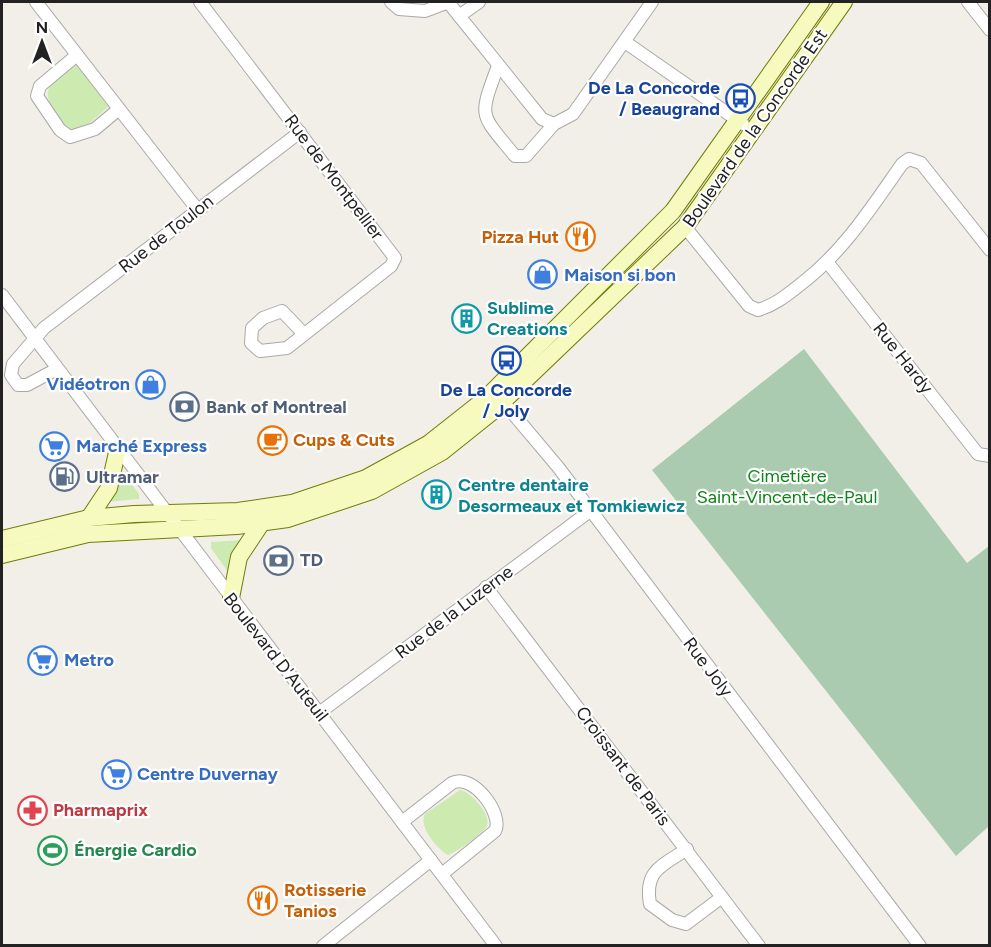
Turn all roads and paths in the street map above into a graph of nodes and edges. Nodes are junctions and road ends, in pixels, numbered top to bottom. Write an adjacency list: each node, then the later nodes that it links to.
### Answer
1 (36, 2): 13 (street)
2 (200, 2): 19 (street, Rue de Montpellier)
3 (391, 2): 4 (street)
4 (448, 2): 10 (street)
5 (479, 2): 10 (street)
6 (652, 2): 12 (street)
7 (821, 2): 16 (street, Boulevard de la Concorde Est)
8 (844, 2): 18 (street, Boulevard de la Concorde Est)
9 (968, 2): 11 (street)
10 (459, 16): 14 (street)
11 (990, 30)
12 (625, 42): 16 (street); 17 (street)
13 (77, 55): 15 (street); 15 (street)
14 (498, 66): 17 (street); 17 (street)
15 (119, 109): 20 (street)
16 (738, 120): 18 (street); 28 (street, Boulevard de la Concorde Est)
17 (554, 124)
18 (754, 131): 21 (street, Boulevard de la Concorde Est)
19 (300, 132): 20 (street, Rue de Toulon); 25 (street, Rue de Montpellier)
20 (197, 209): 26 (street, Rue de Toulon)
21 (686, 227): 23 (street); 28 (street, Boulevard de la Concorde Est)
22 (990, 250): 23 (street)
23 (828, 263): 30 (street, Rue Hardy)
24 (2, 295): 26 (street, Boulevard D'Auteuil)
25 (304, 334)
26 (34, 340): 27 (street, Boulevard D'Auteuil); 27 (street)
27 (57, 369): 29 (street, Boulevard D'Auteuil)
28 (499, 396): 31 (street, Rue Joly); 32 (street, Boulevard de la Concorde Est); 34 (street, Boulevard de la Concorde Est)
29 (118, 448): 32 (street, Boulevard D'Auteuil); 33 (street)
30 (984, 455)
31 (590, 511): 38 (street, Rue de la Luzerne); 49 (street, Rue Joly)
32 (168, 513): 33 (street, Boulevard de la Concorde Est); 35 (street, Boulevard D'Auteuil)
33 (89, 518): 36 (street)
34 (261, 524): 35 (street, Boulevard de la Concorde Est); 39 (street)
35 (179, 528): 37 (street, Boulevard de la Concorde Est); 39 (street, Boulevard D'Auteuil)
36 (2, 539)
37 (2, 555)
38 (486, 587): 40 (street, Rue de la Luzerne); 42 (street, Croissant de Paris)
39 (231, 598): 40 (street, Boulevard D'Auteuil)
40 (319, 713): 41 (street, Boulevard D'Auteuil)
41 (402, 822): 43 (street, Boulevard D'Auteuil); 44 (street)
42 (687, 849): 45 (street, Croissant de Paris); 45 (street)
43 (431, 860): 44 (street, Boulevard D'Auteuil); 46 (street)
44 (442, 874): 47 (street, Boulevard D'Auteuil)
45 (722, 897): 48 (street, Croissant de Paris)
46 (322, 945)
47 (496, 945)
48 (759, 945)
49 (920, 945)

